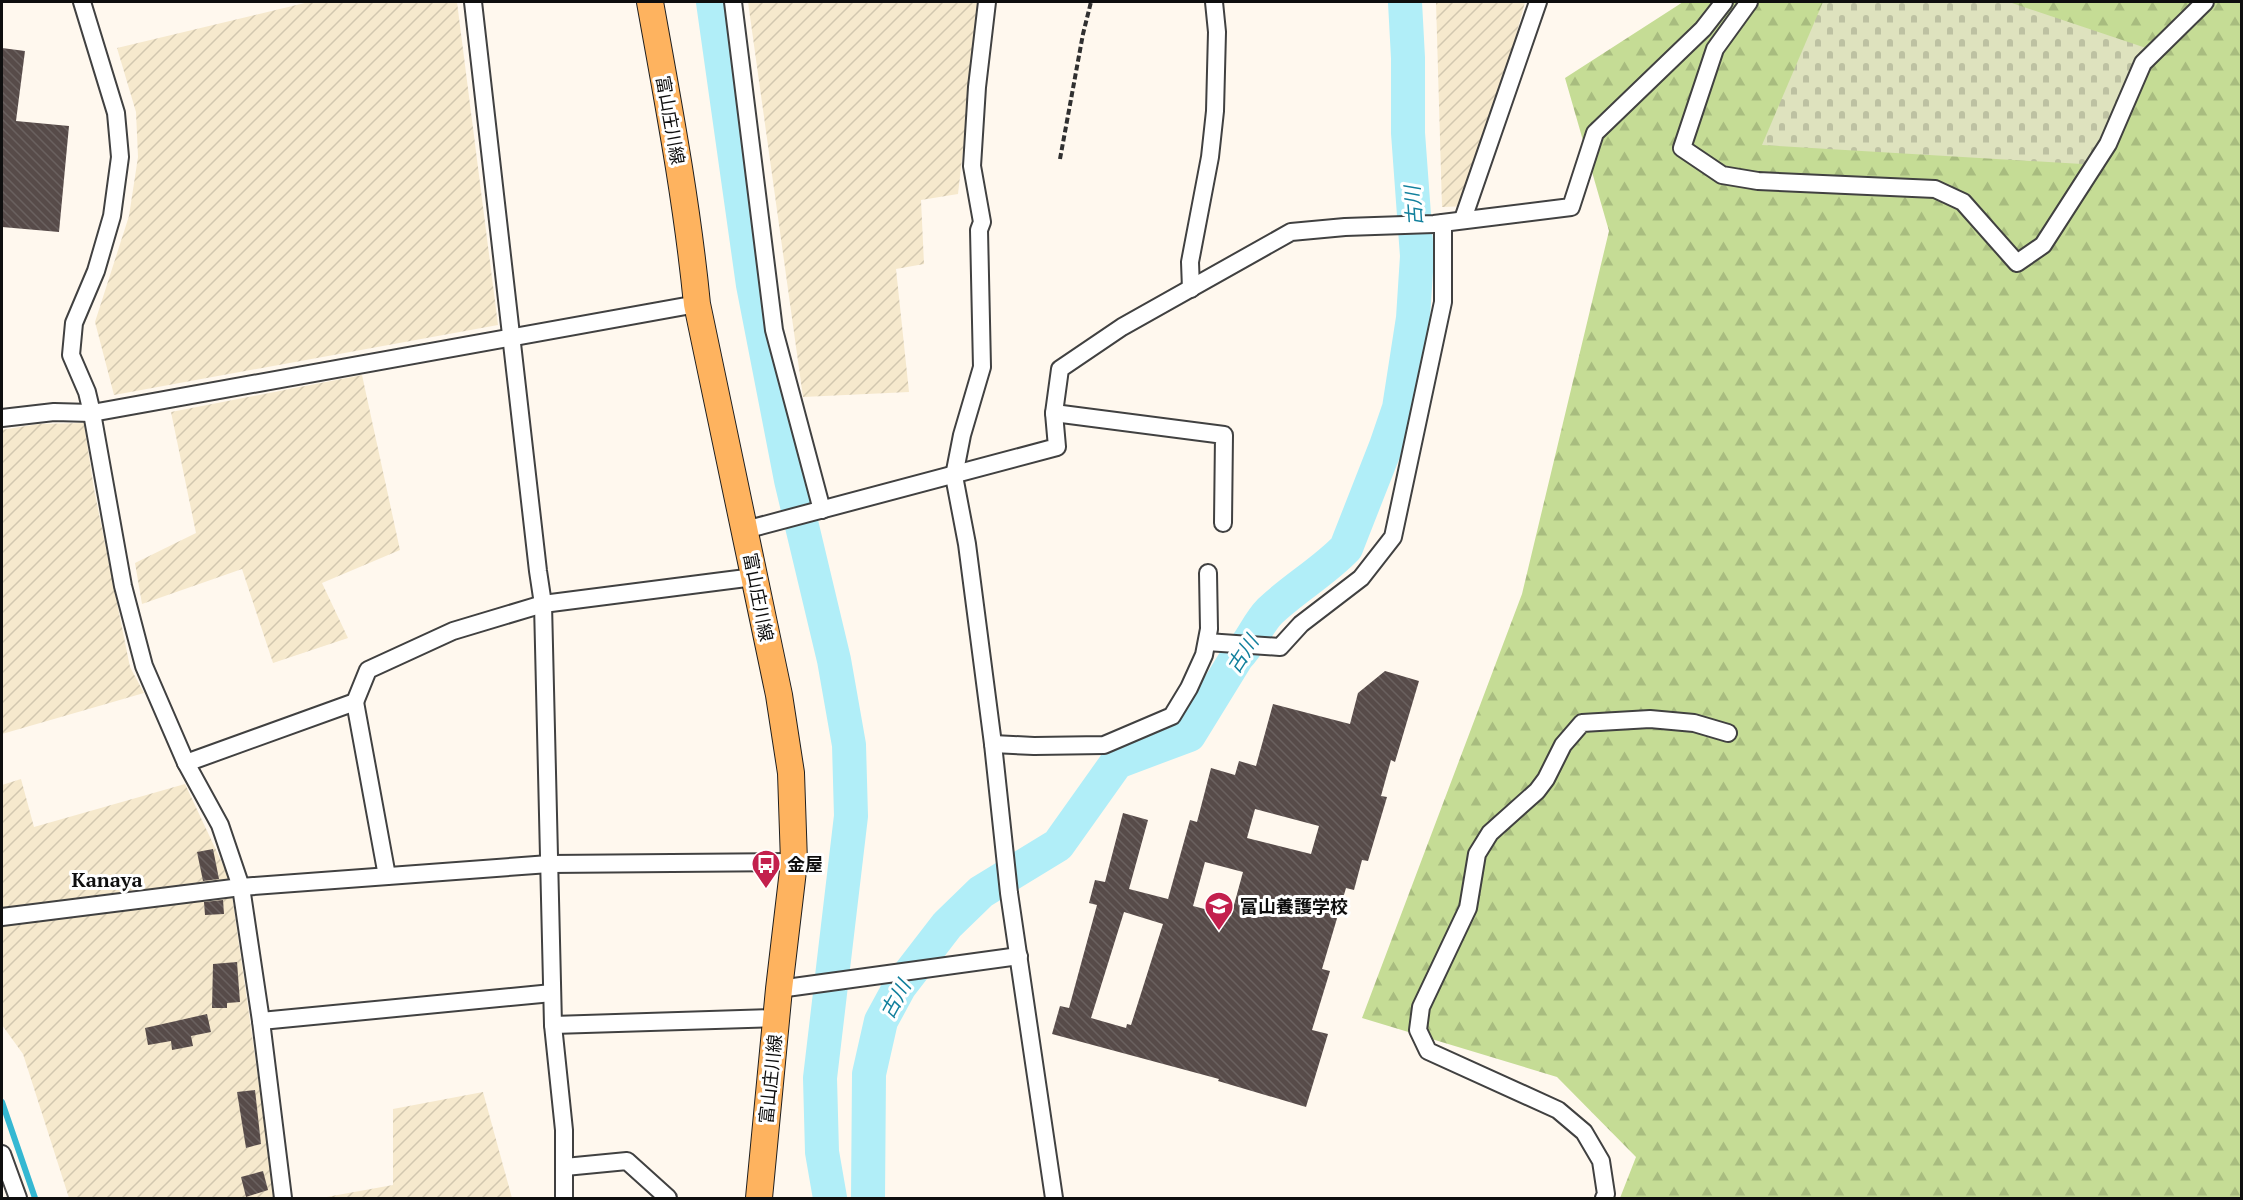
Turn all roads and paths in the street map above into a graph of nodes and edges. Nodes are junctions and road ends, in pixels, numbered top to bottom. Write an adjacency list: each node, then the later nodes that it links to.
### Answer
1 (82, 2): 18 (street)
2 (473, 2): 17 (street)
3 (650, 2): 16 (main road, 富山庄川線)
4 (733, 2): 22 (street)
5 (987, 2): 21 (street)
6 (1091, 2): 12 (path)
7 (1214, 2): 15 (street)
8 (1538, 2): 13 (street)
9 (1724, 2): 13 (street)
10 (1749, 2): 11 (street)
11 (2205, 2)
12 (1060, 159)
13 (1463, 219): 14 (street)
14 (1439, 223): 15 (street); 28 (street)
15 (1191, 289): 19 (street)
16 (697, 304): 17 (street); 24 (main road, 富山庄川線)
17 (511, 336): 18 (street); 27 (street)
18 (92, 413): 20 (street); 32 (street)
19 (1053, 413): 21 (street); 23 (street)
20 (2, 418)
21 (954, 476): 22 (street); 31 (street)
22 (818, 511): 24 (street)
23 (1223, 523)
24 (746, 530): 26 (main road, 富山庄川線)
25 (1208, 573): 28 (street)
26 (754, 577): 27 (street); 33 (main road, 富山庄川線)
27 (543, 604): 29 (street); 34 (street)
28 (1215, 642): 31 (street)
29 (355, 702): 32 (street); 35 (street)
30 (1728, 733): 52 (street)
31 (993, 744): 38 (street)
32 (186, 763): 36 (street)
33 (794, 862): 34 (street); 39 (main road, 富山庄川線)
34 (549, 864): 35 (street); 40 (street)
35 (387, 876): 36 (street)
36 (241, 887): 37 (street); 42 (street)
37 (2, 917)
38 (1019, 956): 39 (street); 51 (street)
39 (778, 989): 41 (main road, 富山庄川線)
40 (552, 993): 42 (street); 43 (street)
41 (776, 1018): 43 (street); 50 (main road, 富山庄川線)
42 (261, 1021): 47 (street)
43 (553, 1025): 45 (street)
44 (2, 1155): 46 (street)
45 (565, 1167): 48 (street); 49 (street)
46 (18, 1198)
47 (283, 1198)
48 (564, 1198)
49 (668, 1198)
50 (759, 1198)
51 (1054, 1198)
52 (1604, 1198)

